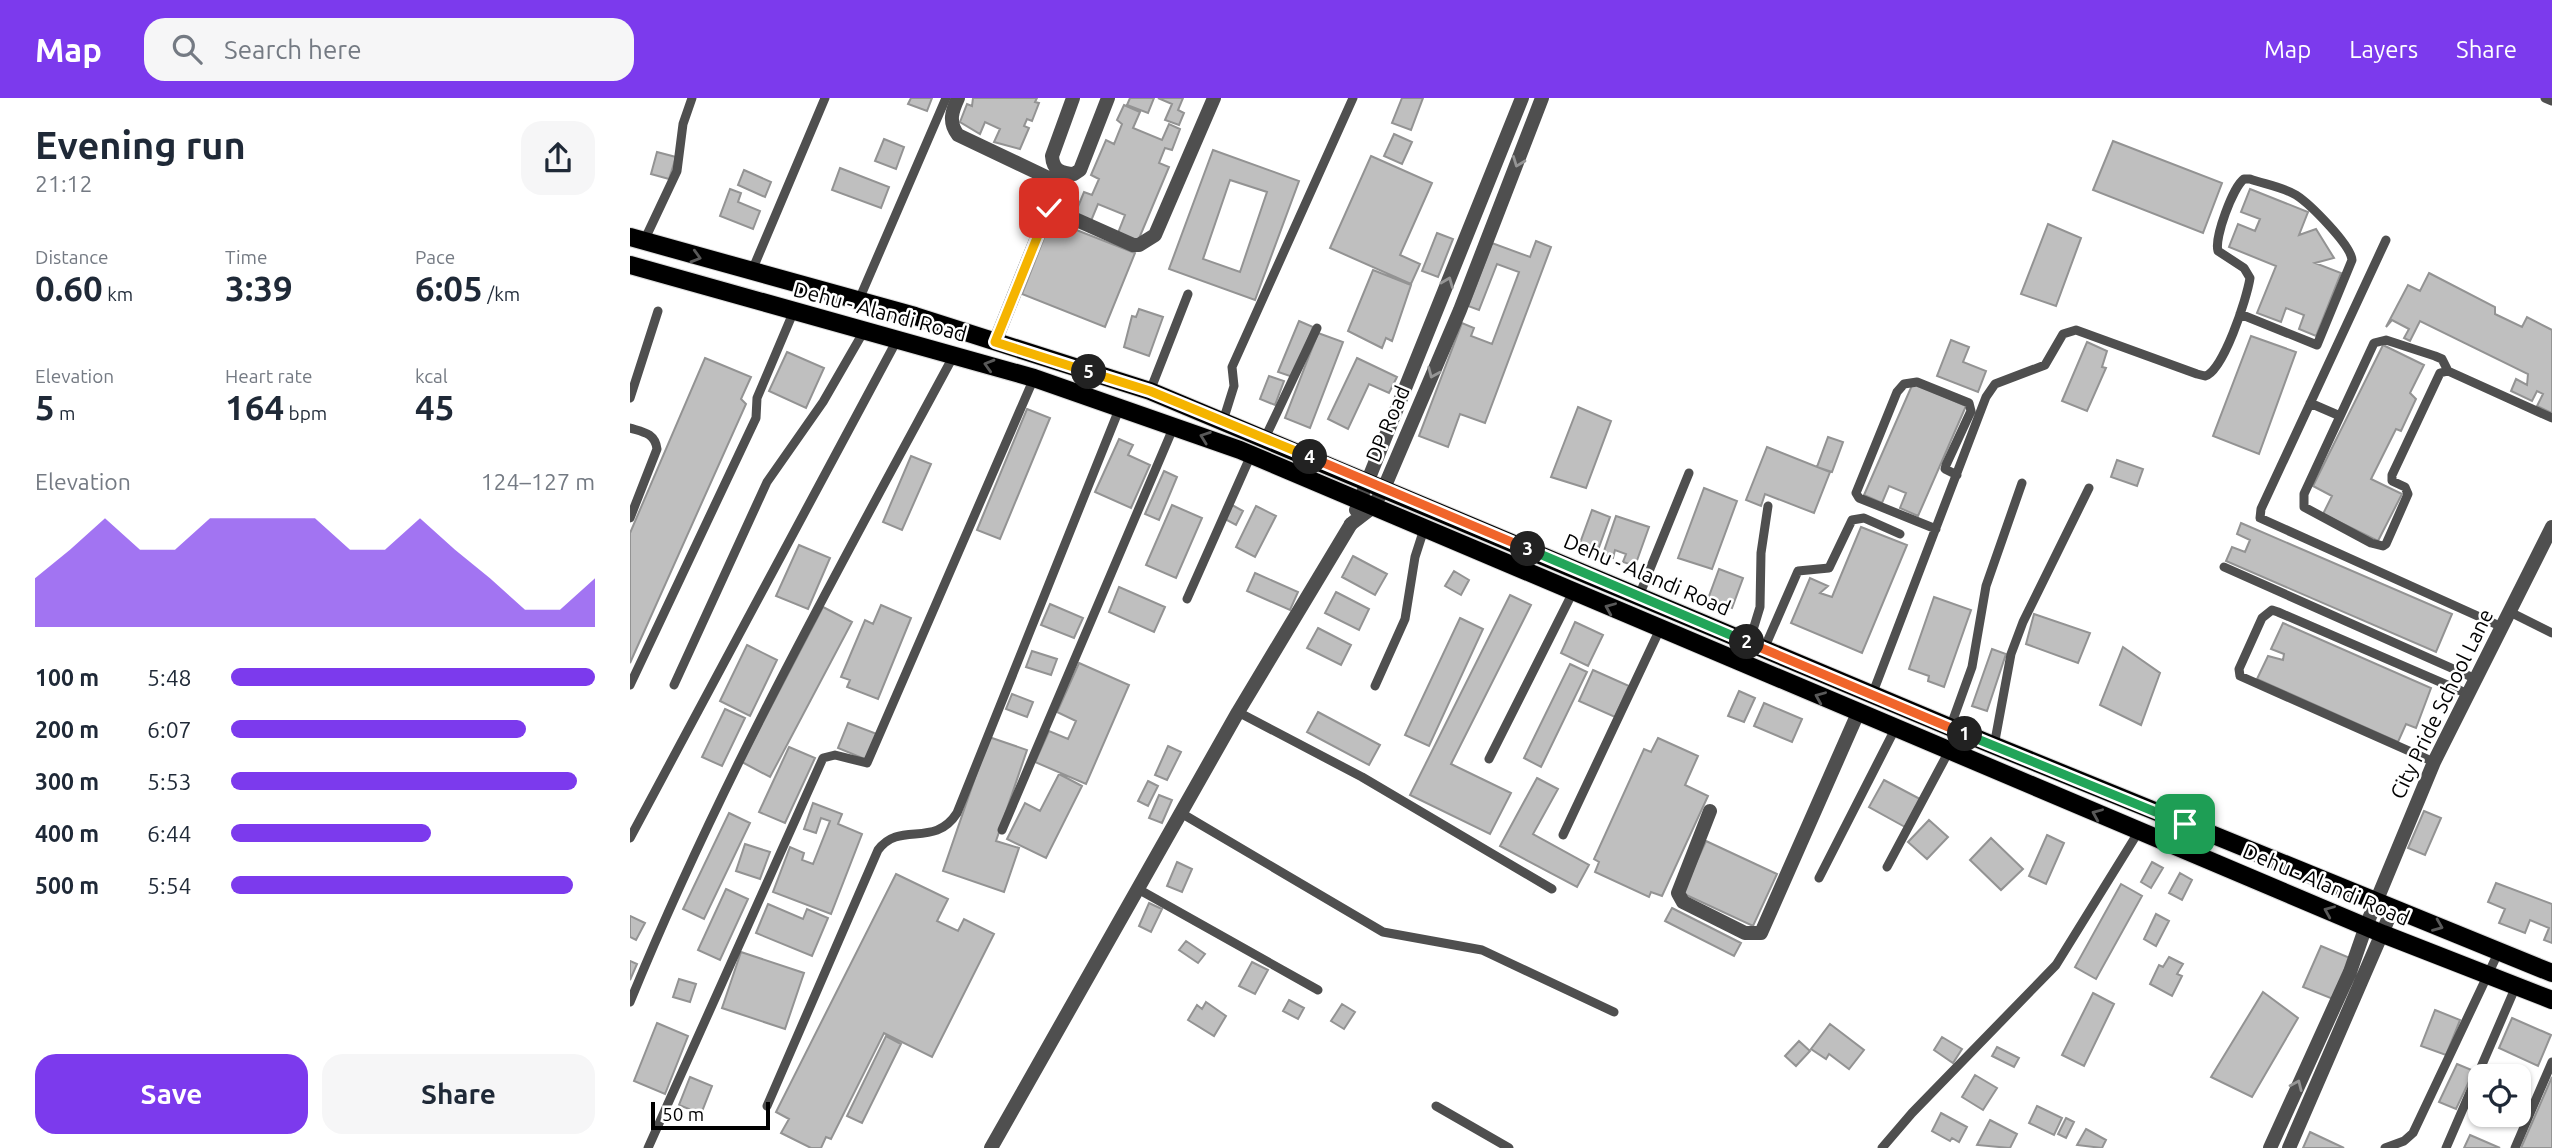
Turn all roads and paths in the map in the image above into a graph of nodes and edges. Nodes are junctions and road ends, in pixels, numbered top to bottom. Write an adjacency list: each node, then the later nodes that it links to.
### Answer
1 (692, 98): 15 (lane)
2 (825, 98): 18 (lane)
3 (946, 98): 20 (lane)
4 (958, 98): 13 (street)
5 (1073, 98): 13 (street)
6 (1108, 98): 13 (street)
7 (1214, 98): 14 (street)
8 (1353, 98): 38 (lane)
9 (1522, 98): 46 (street, DP Road, one-way to 9)
10 (1542, 98): 46 (street, DP Road, one-way to 46)
11 (2545, 98): 12 (lane)
12 (2552, 101)
13 (1061, 178): 14 (street)
14 (1049, 208): 27 (street)
15 (637, 239): 18 (main road, Dehu - Alandi Road, one-way to 18)
16 (2386, 240): 33 (lane)
17 (630, 265): 22 (main road, Dehu - Alandi Road)
18 (751, 273): 20 (main road, Dehu - Alandi Road)
19 (1188, 294): 31 (lane)
20 (858, 302): 27 (main road, Dehu - Alandi Road)
21 (658, 311): 32 (lane)
22 (793, 313): 25 (main road, Dehu - Alandi Road); 65 (lane)
23 (2240, 314): 23 (lane); 44 (lane)
24 (1317, 328): 41 (lane)
25 (864, 331): 26 (main road, Dehu - Alandi Road); 66 (lane)
26 (897, 340): 28 (main road, Dehu - Alandi Road); 83 (lane)
27 (995, 342): 31 (main road, Dehu - Alandi Road)
28 (954, 355): 30 (main road, Dehu - Alandi Road, one-way to 28); 98 (lane)
29 (2448, 371): 35 (lane); 35 (lane); 37 (lane)
30 (1034, 378): 34 (main road, Dehu - Alandi Road); 103 (lane)
31 (1156, 393): 36 (main road); 38 (main road, Dehu - Alandi Road)
32 (630, 398)
33 (2310, 403): 35 (lane); 60 (lane)
34 (1119, 407): 36 (main road, Dehu - Alandi Road); 101 (lane)
35 (2340, 416)
36 (1153, 418): 39 (main road, Dehu - Alandi Road)
37 (2552, 418)
38 (1223, 421): 41 (main road, Dehu - Alandi Road)
39 (1174, 426): 42 (main road, Dehu - Alandi Road, one-way to 39); 80 (lane)
40 (630, 428): 50 (lane)
41 (1265, 438): 46 (main road, Dehu - Alandi Road)
42 (1251, 455): 48 (main road, Dehu - Alandi Road); 58 (lane)
43 (1689, 473): 57 (lane)
44 (1956, 475): 53 (lane); 53 (lane)
45 (2022, 483): 72 (lane)
46 (1375, 485): 48 (street, DP Road); 57 (main road, Dehu - Alandi Road)
47 (2089, 488): 74 (lane)
48 (1366, 504): 52 (main road, Dehu - Alandi Road); 70 (street, DP Road)
49 (1768, 506): 63 (lane)
50 (630, 518)
51 (2552, 527): 59 (street, City Pride School Lane)
52 (1424, 529): 56 (main road, Dehu - Alandi Road); 67 (lane)
53 (1936, 529): 68 (lane)
54 (1900, 534): 63 (lane)
55 (2224, 567): 64 (lane)
56 (1573, 592): 61 (main road, Dehu - Alandi Road, one-way to 56); 76 (lane)
57 (1639, 596): 63 (main road, Dehu - Alandi Road)
58 (1187, 599)
59 (2510, 611): 60 (street, City Pride School Lane); 62 (lane)
60 (2502, 627): 64 (street, City Pride School Lane)
61 (1660, 629): 71 (main road, Dehu - Alandi Road, one-way to 61); 82 (lane)
62 (2552, 633)
63 (1757, 646): 68 (main road, Dehu - Alandi Road)
64 (2476, 679): 69 (street, City Pride School Lane)
65 (630, 685)
66 (674, 685)
67 (1375, 687)
68 (1872, 695): 72 (main road, Dehu - Alandi Road)
69 (2468, 695): 77 (street, City Pride School Lane); 77 (lane)
70 (1238, 712): 79 (street); 87 (lane)
71 (1858, 713): 73 (main road, Dehu - Alandi Road); 78 (street)
72 (1950, 728): 74 (main road, Dehu - Alandi Road)
73 (1895, 729): 75 (main road, Dehu - Alandi Road); 85 (lane)
74 (1994, 746): 88 (main road, Dehu - Alandi Road)
75 (1949, 751): 81 (main road, Dehu - Alandi Road, one-way to 75); 84 (lane)
76 (1489, 759)
77 (2434, 762): 88 (street, City Pride School Lane)
78 (1710, 811)
79 (1181, 813): 86 (street); 99 (lane)
80 (1002, 830)
81 (2139, 831): 90 (main road, Dehu - Alandi Road, one-way to 81); 106 (lane)
82 (1563, 835)
83 (630, 838)
84 (1887, 867)
85 (1819, 878)
86 (1138, 889): 96 (lane); 104 (street)
87 (1552, 889)
88 (2376, 901): 89 (main road, Dehu - Alandi Road); 90 (street, City Pride School Lane)
89 (2393, 908): 91 (street); 92 (main road, Dehu - Alandi Road, one-way to 92)
90 (2366, 926): 91 (main road, Dehu - Alandi Road); 107 (street, City Pride School Lane, one-way to 90)
91 (2383, 934): 94 (main road, Dehu - Alandi Road); 108 (street)
92 (2499, 951): 93 (main road, Dehu - Alandi Road); 94 (lane)
93 (2552, 973)
94 (2488, 974): 95 (main road, Dehu - Alandi Road); 109 (lane)
95 (2516, 986): 97 (main road, Dehu - Alandi Road); 110 (lane)
96 (1318, 990)
97 (2552, 1000)
98 (630, 1002)
99 (1615, 1012)
100 (2552, 1062): 111 (lane)
101 (767, 1106)
102 (1436, 1106): 105 (lane)
103 (648, 1148)
104 (991, 1148)
105 (1509, 1148)
106 (1882, 1148)
107 (2270, 1148)
108 (2289, 1148)
109 (2385, 1148)
110 (2446, 1148)
111 (2515, 1148)

